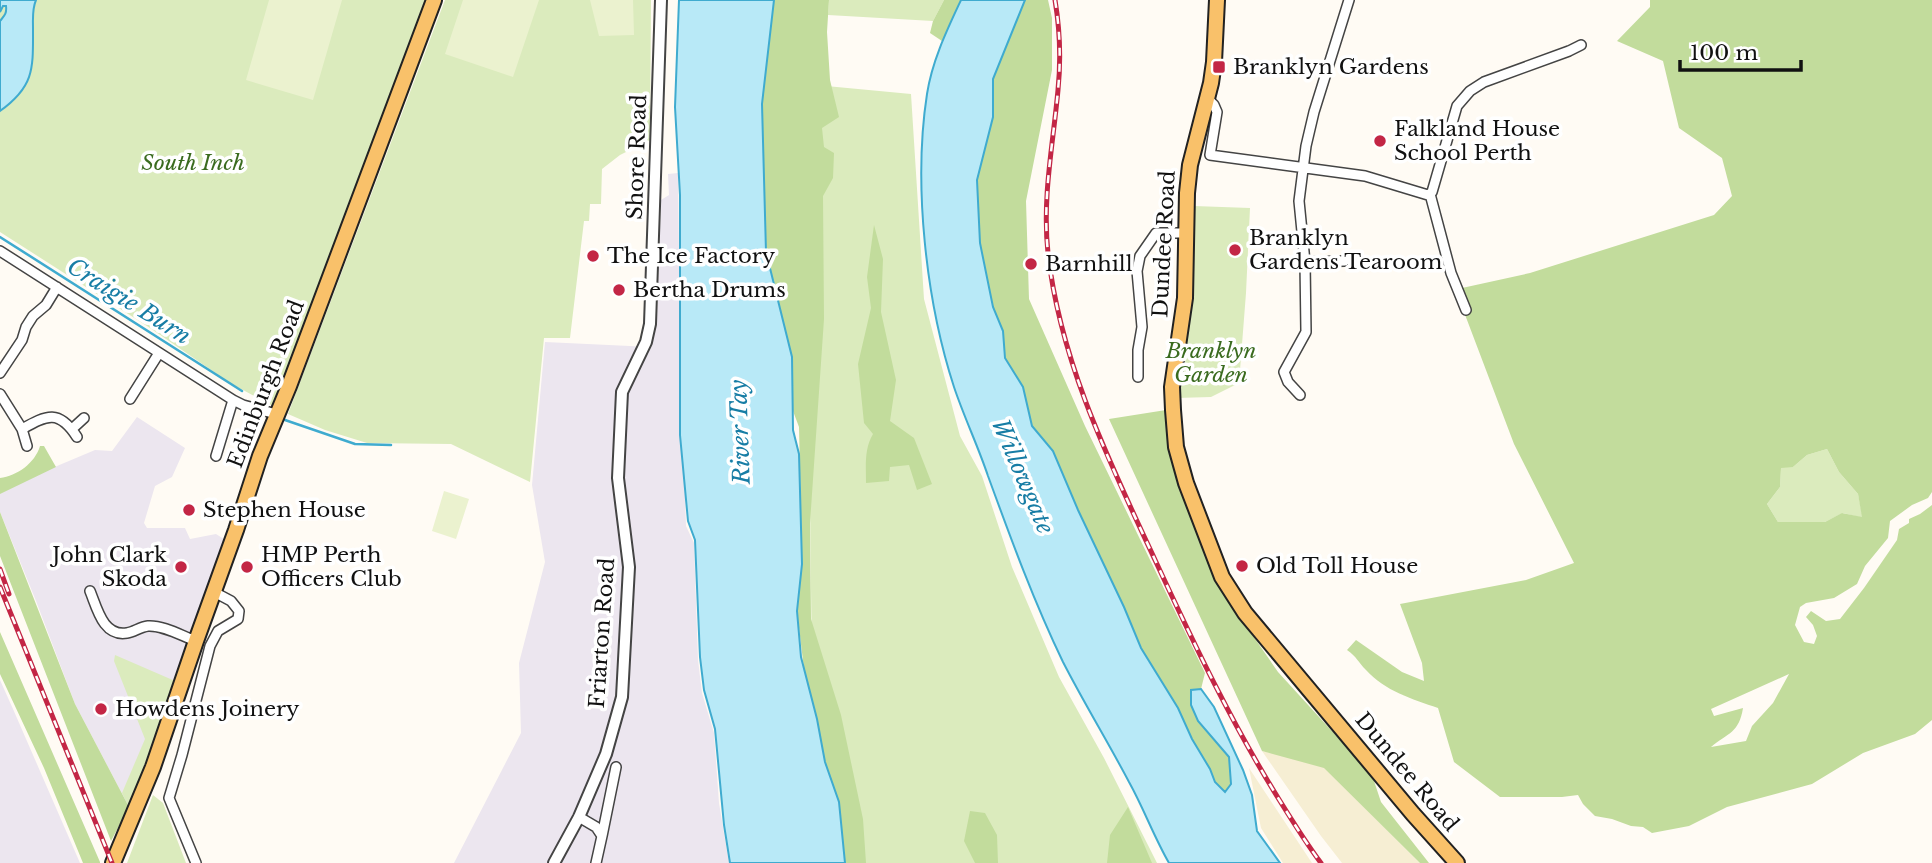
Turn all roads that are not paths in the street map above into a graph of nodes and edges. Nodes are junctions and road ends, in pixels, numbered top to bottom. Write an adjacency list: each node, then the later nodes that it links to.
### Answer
1 (433, 0): 23 (main road, Edinburgh Road)
2 (661, 0): 18 (street, Shore Road)
3 (1217, 0): 6 (main road, Dundee Road)
4 (1349, 0): 7 (street)
5 (1581, 45): 8 (street)
6 (1207, 98): 7 (street); 9 (main road, Dundee Road)
7 (1304, 169): 8 (street); 12 (street)
8 (1430, 194): 14 (street)
9 (1187, 233): 17 (street); 38 (main road, Dundee Road)
10 (0, 251): 13 (street)
11 (1345, 261): 12 (street)
12 (1305, 262): 20 (street)
13 (57, 287): 15 (street); 16 (street)
14 (1466, 310)
15 (159, 353): 21 (street); 22 (street)
16 (0, 372)
17 (1138, 377)
18 (622, 393): 32 (street, Friarton Road)
19 (0, 394): 25 (street)
20 (1300, 395)
21 (130, 399)
22 (233, 400): 23 (street); 27 (street)
23 (276, 414): 29 (main road, Edinburgh Road)
24 (84, 418): 25 (street)
25 (22, 429): 26 (street)
26 (27, 446)
27 (216, 456)
28 (90, 591): 30 (street)
29 (214, 592): 30 (main road, Edinburgh Road); 35 (street)
30 (195, 640): 34 (main road, Edinburgh Road)
31 (615, 767): 33 (street)
32 (579, 817): 33 (street); 36 (street, Friarton Road)
33 (603, 836): 37 (street)
34 (113, 863)
35 (196, 863)
36 (554, 863)
37 (596, 863)
38 (1457, 863)

